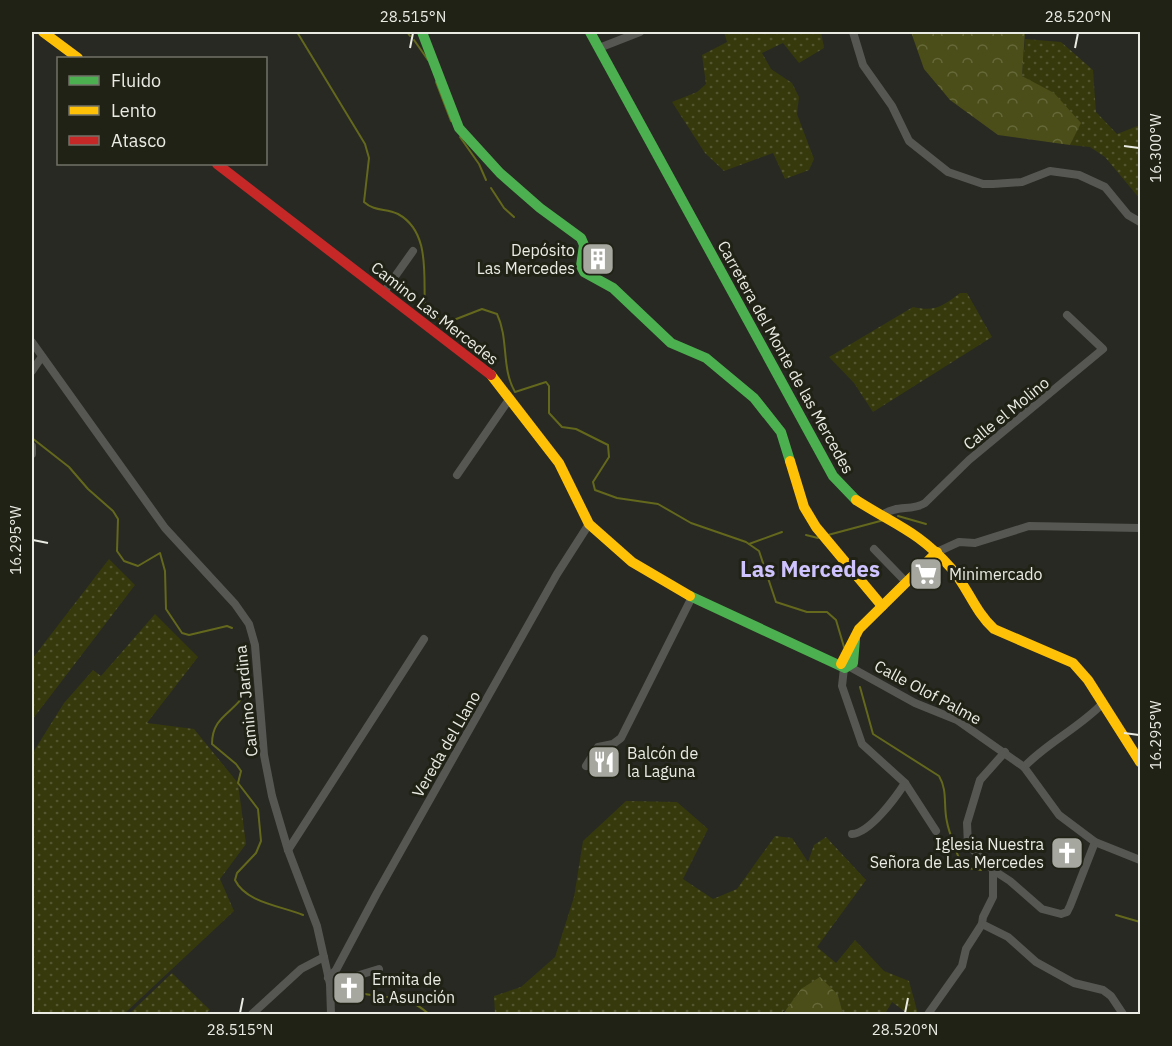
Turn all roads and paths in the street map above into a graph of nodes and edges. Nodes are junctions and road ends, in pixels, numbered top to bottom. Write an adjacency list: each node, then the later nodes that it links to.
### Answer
1 (42, 32): 7 (main road)
2 (422, 32): 27 (main road)
3 (590, 32): 6 (main road, Carretera del Monte de las Mercedes)
4 (639, 32): 6 (street)
5 (853, 32): 9 (street)
6 (599, 48): 20 (main road, Carretera del Monte de las Mercedes)
7 (77, 57)
8 (218, 165): 11 (main road, Camino Las Mercedes)
9 (1140, 222)
10 (414, 251): 11 (street)
11 (384, 292): 16 (main road, Camino Las Mercedes)
12 (1067, 315): 20 (street, Calle el Molino)
13 (32, 342): 14 (street, Camino Jardina)
14 (41, 358): 15 (street); 39 (street, Camino Jardina)
15 (32, 371)
16 (510, 399): 19 (street); 21 (main road, Camino Las Mercedes)
17 (32, 446): 18 (street)
18 (32, 454)
19 (457, 475)
20 (884, 514): 24 (main road, Carretera del Monte de las Mercedes)
21 (589, 524): 26 (main road, Camino Las Mercedes); 45 (street, Vereda del Llano)
22 (1140, 528): 24 (street)
23 (874, 549): 25 (street)
24 (937, 552): 25 (main road); 30 (main road, Carretera del Monte de las Mercedes)
25 (906, 582): 27 (main road)
26 (692, 597): 29 (main road, Camino Las Mercedes); 33 (street)
27 (882, 606): 29 (main road)
28 (424, 639): 39 (street)
29 (847, 663): 31 (street, Calle Olof Palme); 35 (street)
30 (1103, 703): 32 (main road, Carretera del Monte de las Mercedes); 34 (street)
31 (1005, 752): 34 (street, Calle Olof Palme); 41 (street)
32 (1140, 762)
33 (586, 766)
34 (1024, 767): 38 (street, Calle Olof Palme)
35 (905, 783): 36 (street); 37 (street)
36 (936, 831)
37 (852, 834)
38 (1095, 842): 40 (street, Calle Olof Palme); 41 (street)
39 (288, 850): 43 (street, Camino Jardina)
40 (1140, 860)
41 (993, 870): 42 (street)
42 (982, 924): 48 (street); 49 (street)
43 (324, 957): 45 (street, Camino Jardina); 46 (street)
44 (379, 969): 45 (street)
45 (329, 981): 47 (street, Camino Jardina)
46 (252, 1014)
47 (331, 1014)
48 (928, 1014)
49 (1123, 1014)

